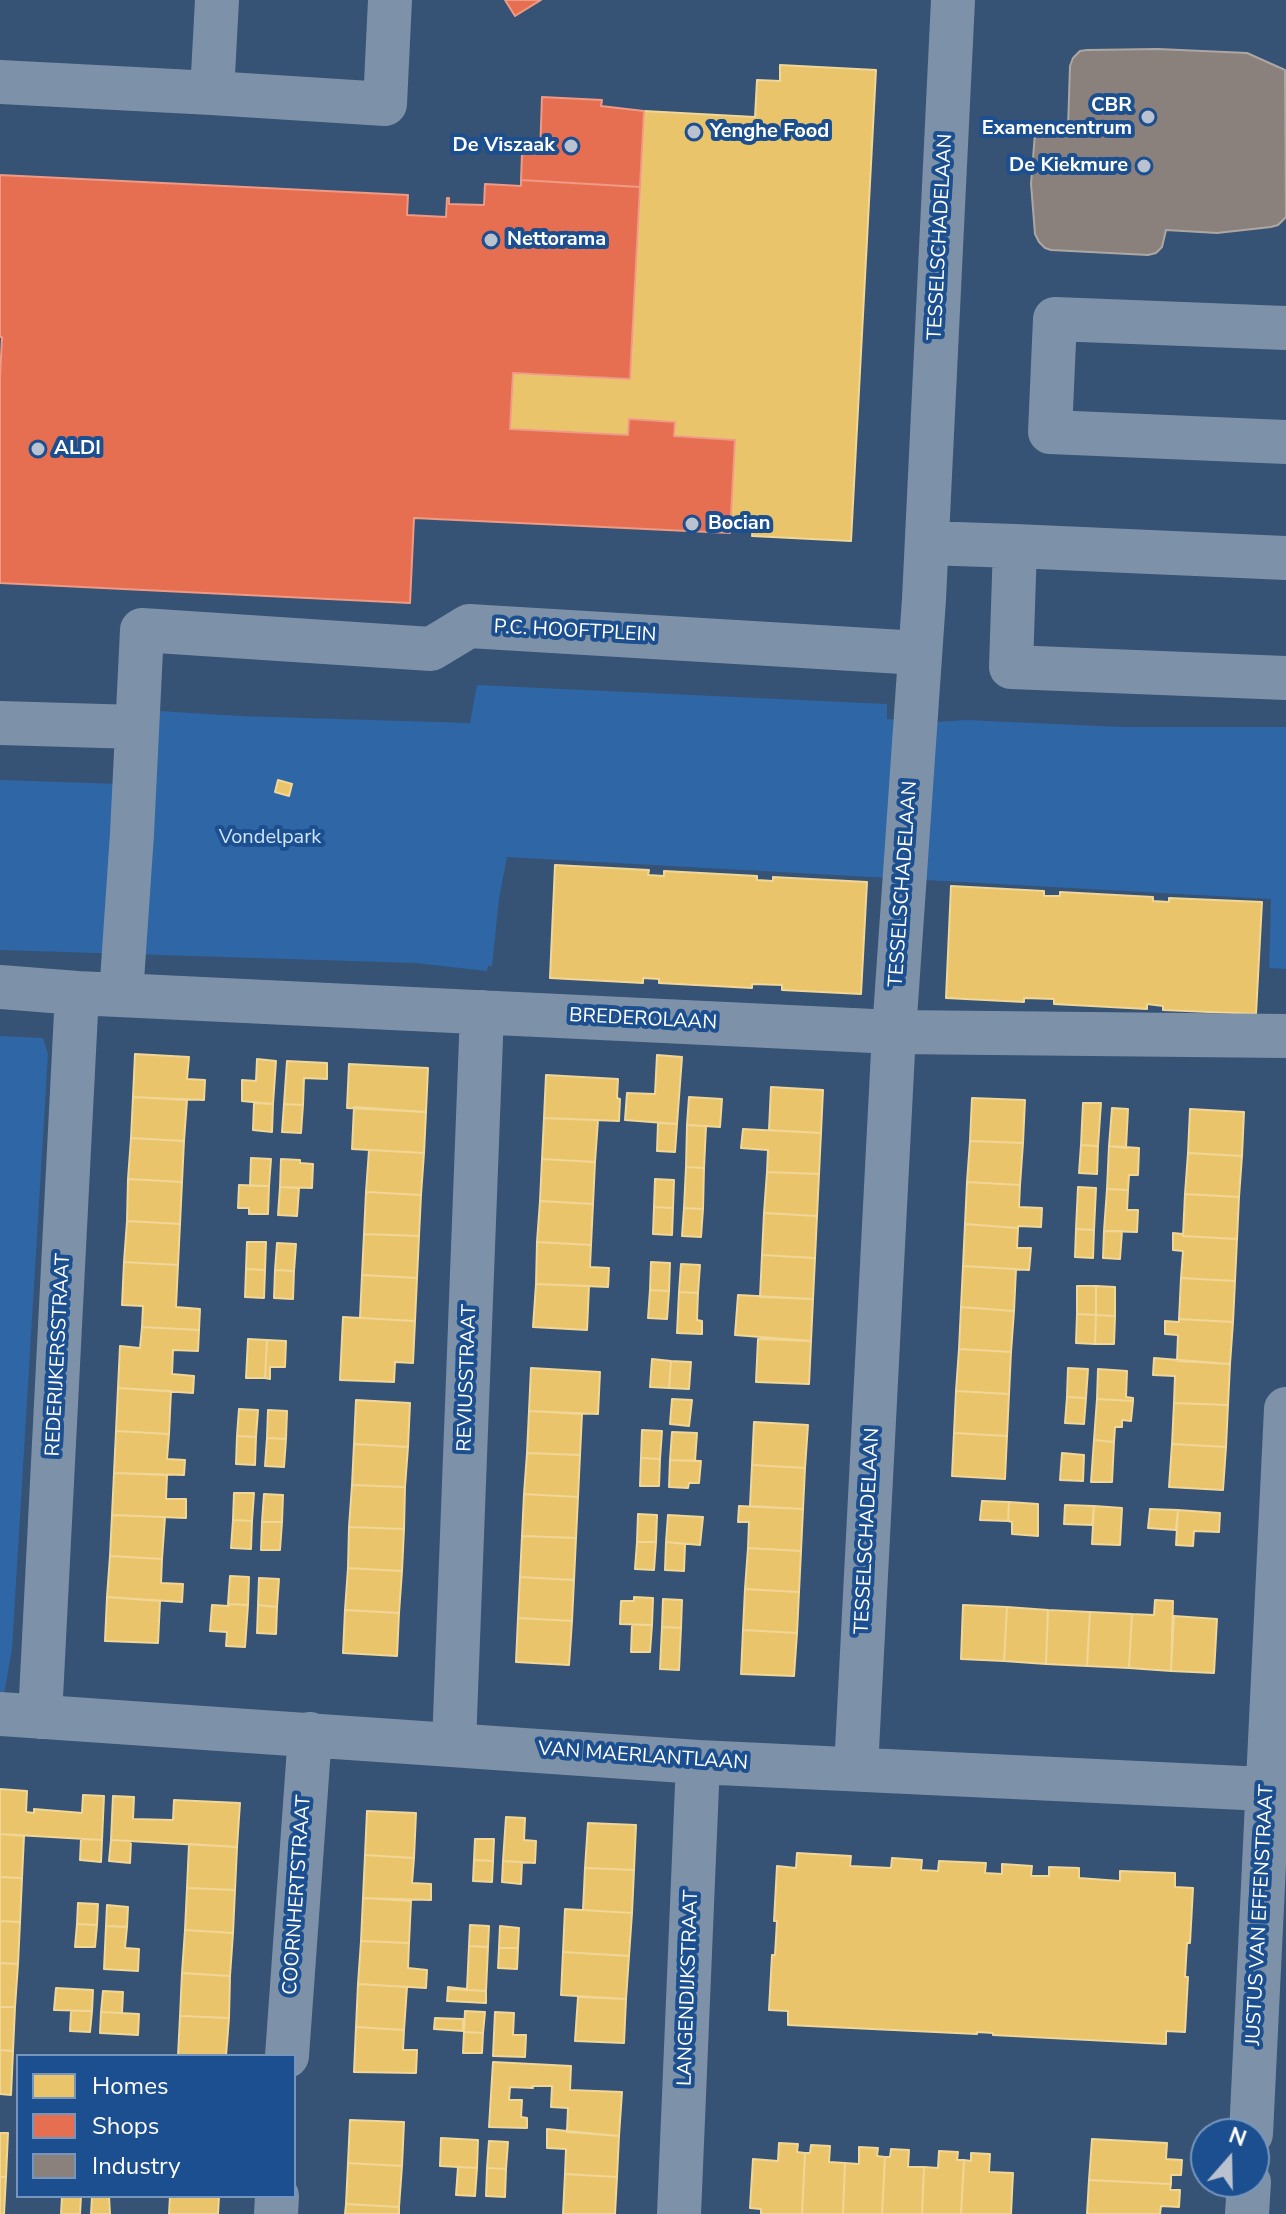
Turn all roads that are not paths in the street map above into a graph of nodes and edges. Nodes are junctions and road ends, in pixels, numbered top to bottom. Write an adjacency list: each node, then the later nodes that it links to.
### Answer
1 (217, 0): 5 (street)
2 (390, 0): 5 (street)
3 (953, 0): 8 (street, TESSELSCHADELAAN)
4 (0, 82): 5 (street)
5 (212, 93)
6 (1286, 328): 7 (street)
7 (1286, 442)
8 (927, 543): 9 (street); 11 (street, TESSELSCHADELAAN)
9 (1015, 546): 10 (street); 12 (street)
10 (1286, 558)
11 (919, 653): 14 (street, P.C. HOOFTPLEIN); 19 (street, TESSELSCHADELAAN)
12 (1286, 678)
13 (0, 723): 14 (street)
14 (137, 727): 17 (street)
15 (0, 987): 16 (street, BREDEROLAAN)
16 (77, 993): 17 (street, BREDEROLAAN); 23 (street, REDERIJKERSSTRAAT)
17 (121, 995): 18 (street, BREDEROLAAN)
18 (482, 1012): 19 (street, BREDEROLAAN); 25 (street, REVIUSSTRAAT)
19 (894, 1032): 20 (street, BREDEROLAAN); 27 (street, TESSELSCHADELAAN)
20 (1286, 1036)
21 (1286, 1409): 22 (street, JUSTUS VAN EFFENSTRAAT)
22 (1284, 1470): 28 (street, JUSTUS VAN EFFENSTRAAT)
23 (20, 1716): 24 (street, VAN MAERLANTLAAN)
24 (310, 1734): 25 (street, VAN MAERLANTLAAN); 29 (street, COORNHERTSTRAAT)
25 (454, 1744): 26 (street, VAN MAERLANTLAAN)
26 (698, 1762): 27 (street, VAN MAERLANTLAAN); 31 (street, LANGENDIJKSTRAAT)
27 (856, 1769): 28 (street, VAN MAERLANTLAAN)
28 (1276, 1789): 30 (street, JUSTUS VAN EFFENSTRAAT)
29 (287, 2054)
30 (1252, 2118)
31 (679, 2214)

